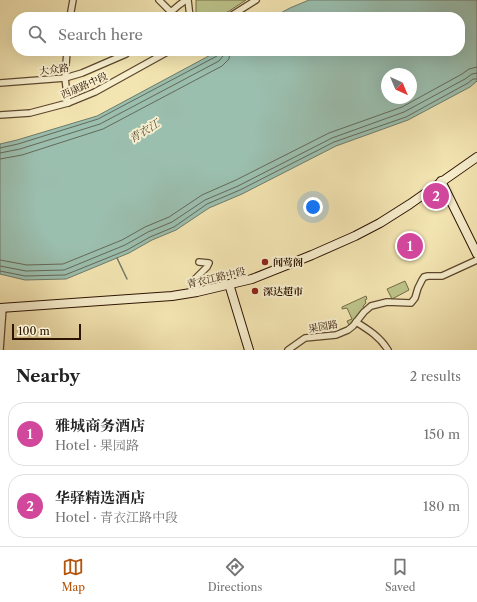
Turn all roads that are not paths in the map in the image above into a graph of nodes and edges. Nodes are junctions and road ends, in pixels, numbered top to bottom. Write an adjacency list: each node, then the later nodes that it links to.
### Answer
1 (73, 0): 5 (street)
2 (160, 0): 6 (street)
3 (187, 0): 6 (street); 7 (street)
4 (256, 0): 8 (street)
5 (71, 12)
6 (171, 12)
7 (189, 12)
8 (237, 12)
9 (67, 56): 12 (street)
10 (121, 56): 12 (street, 大众路)
11 (158, 56): 14 (street, 西康路中段)
12 (65, 78): 13 (street, 大众路); 14 (street)
13 (0, 83)
14 (68, 103): 15 (street, 西康路中段)
15 (0, 115)
16 (477, 157): 17 (main road, 青衣江路中段)
17 (441, 181): 18 (main road); 21 (main road, 青衣江路中段)
18 (477, 254)
19 (477, 260): 24 (street, 果园路)
20 (199, 262): 22 (street)
21 (229, 284): 22 (main road, 青衣江路中段); 26 (main road)
22 (197, 292): 23 (main road, 青衣江路中段)
23 (2, 308): 25 (street)
24 (356, 322): 27 (street, 果园路); 28 (street)
25 (0, 350)
26 (249, 350)
27 (288, 350)
28 (388, 350)

